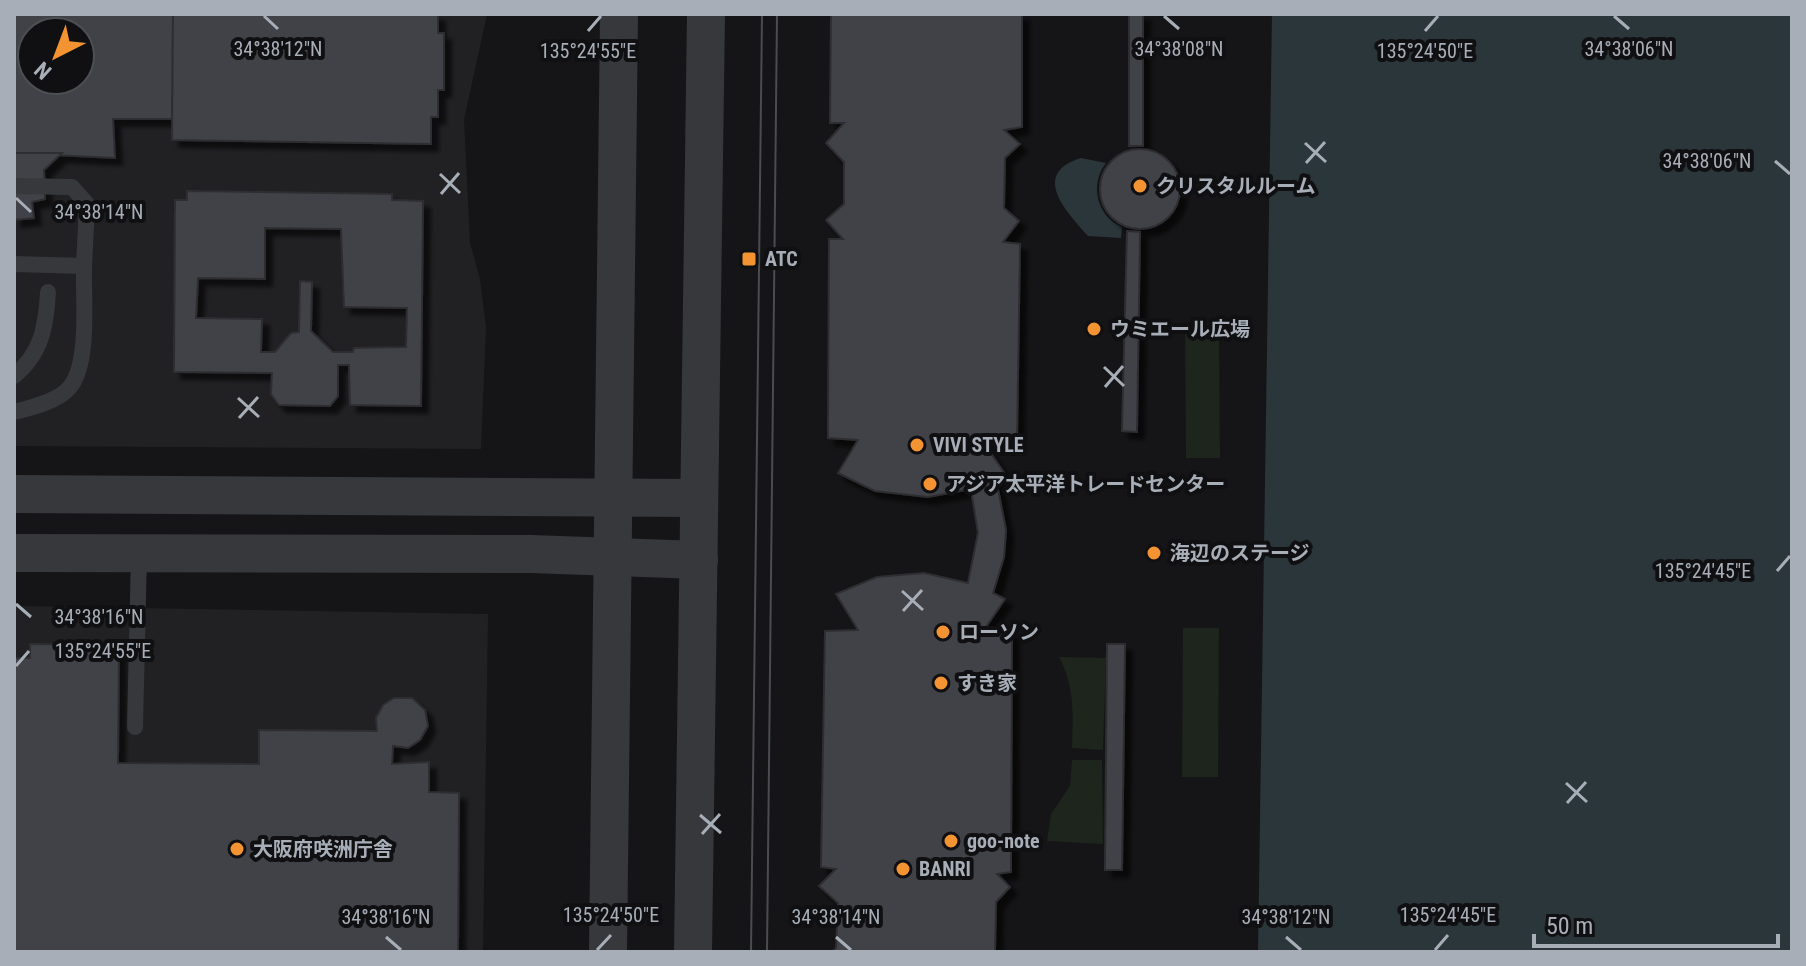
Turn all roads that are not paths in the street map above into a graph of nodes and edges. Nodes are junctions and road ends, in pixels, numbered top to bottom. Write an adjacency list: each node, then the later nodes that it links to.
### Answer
1 (619, 14): 11 (street)
2 (706, 14): 10 (street)
3 (14, 186): 5 (lane)
4 (14, 264): 5 (lane)
5 (84, 266): 8 (lane)
6 (48, 292): 7 (lane)
7 (14, 376)
8 (14, 412)
9 (14, 494): 11 (street)
10 (697, 498): 11 (street); 15 (street)
11 (615, 500): 14 (street)
12 (14, 553): 13 (street)
13 (139, 555): 14 (street); 16 (lane)
14 (614, 557): 15 (street); 17 (street)
15 (699, 560): 18 (street)
16 (135, 727)
17 (608, 952)
18 (693, 952)

